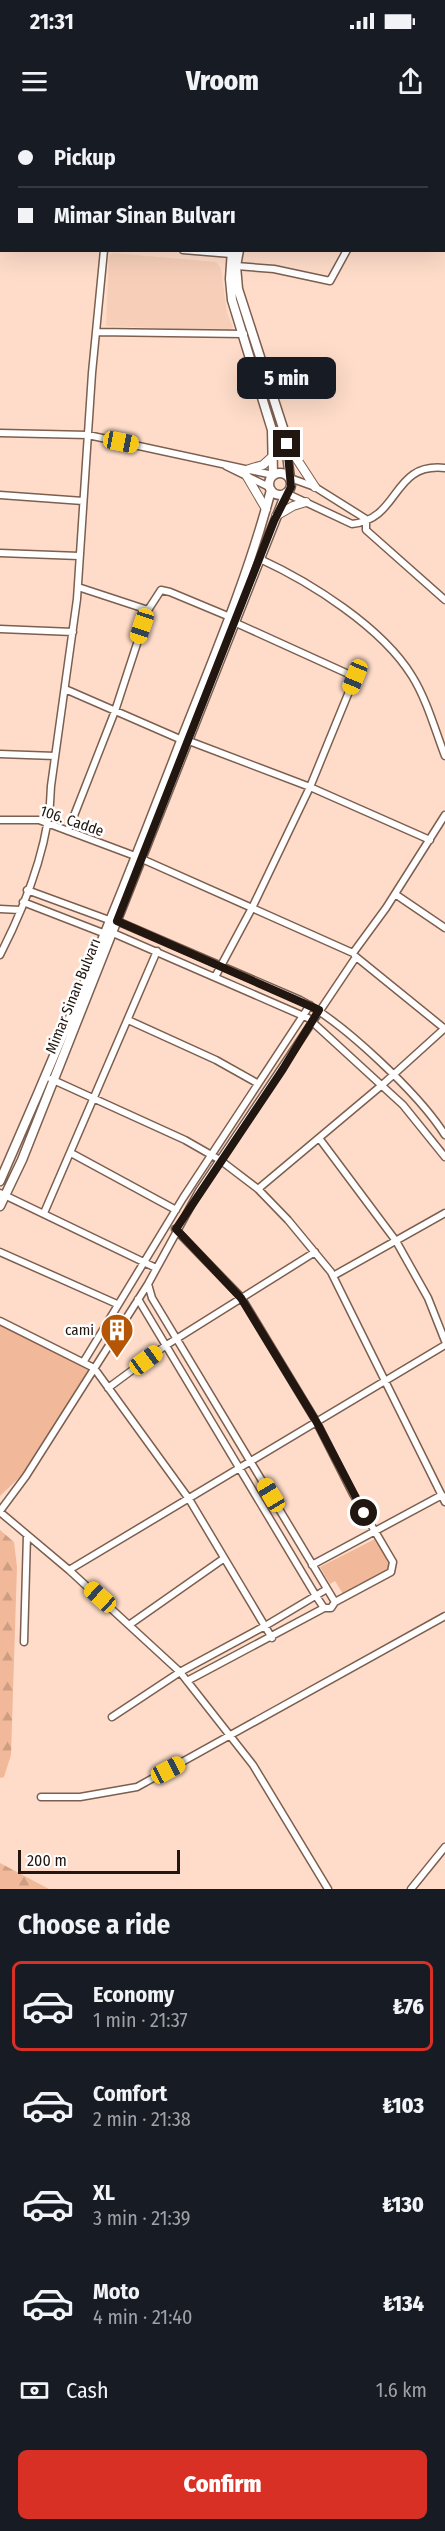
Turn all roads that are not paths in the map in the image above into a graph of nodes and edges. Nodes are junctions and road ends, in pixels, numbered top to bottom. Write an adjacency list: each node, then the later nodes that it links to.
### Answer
1 (104, 252): 5 (street)
2 (234, 252): 4 (main road); 6 (main road)
3 (346, 252): 4 (street)
4 (236, 266): 9 (main road)
5 (96, 332): 6 (street); 8 (street)
6 (244, 334): 10 (main road)
7 (0, 433): 8 (street)
8 (88, 435): 12 (street); 19 (street)
9 (287, 444): 14 (main road); 15 (street)
10 (273, 456): 12 (street); 13 (main road)
11 (445, 468): 23 (street)
12 (247, 472): 13 (street); 16 (street); 21 (street)
13 (273, 475): 14 (main road); 16 (main road)
14 (290, 478): 15 (street); 17 (main road)
15 (315, 487): 23 (street)
16 (270, 489): 17 (main road); 21 (main road, Mimar Sinan Bulvarı)
17 (286, 493): 20 (street); 22 (main road, Mimar Sinan Bulvarı)
18 (0, 495): 19 (street)
19 (83, 501): 25 (street)
20 (306, 502): 22 (street); 23 (street)
21 (266, 509): 30 (main road, Mimar Sinan Bulvarı)
22 (276, 516): 26 (main road, Mimar Sinan Bulvarı)
23 (366, 519): 28 (street)
24 (0, 553): 25 (street)
25 (79, 556): 27 (street)
26 (260, 559): 30 (main road, Mimar Sinan Bulvarı); 38 (street)
27 (78, 586): 29 (street); 32 (street)
28 (445, 600)
29 (147, 610): 30 (street); 34 (street)
30 (233, 620): 35 (main road, Mimar Sinan Bulvarı); 39 (street)
31 (0, 629): 32 (street)
32 (73, 632): 33 (street)
33 (64, 689): 34 (street); 37 (street)
34 (115, 711): 35 (street); 43 (street)
35 (185, 741): 39 (street); 45 (main road, Mimar Sinan Bulvarı)
36 (0, 754): 37 (street)
37 (55, 756): 42 (street)
38 (445, 756)
39 (310, 787): 44 (street); 49 (street)
40 (445, 815): 44 (street)
41 (0, 820): 42 (street, 106. Cadde)
42 (45, 824): 43 (street, 106. Cadde); 46 (street)
43 (68, 831): 45 (street, 106. Cadde)
44 (430, 840): 47 (street)
45 (138, 858): 49 (street, 106. Cadde); 52 (main road, Mimar Sinan Bulvarı)
46 (27, 890): 48 (street); 52 (street)
47 (395, 894): 53 (street); 57 (street)
48 (23, 902): 51 (street); 54 (street)
49 (252, 908): 57 (street, 106. Cadde); 58 (street)
50 (0, 909): 51 (street)
51 (20, 910): 56 (street)
52 (113, 920): 54 (main road, Mimar Sinan Bulvarı); 58 (street)
53 (445, 928)
54 (108, 933): 55 (street); 67 (main road, Mimar Sinan Bulvarı); 68 (main road, Mimar Sinan Bulvarı)
55 (157, 951): 59 (street); 63 (street)
56 (0, 955)
57 (354, 955): 61 (street); 65 (street, 106. Cadde)
58 (222, 966): 59 (street); 60 (street)
59 (215, 977): 62 (street)
60 (310, 1005): 61 (street); 62 (street)
61 (319, 1010): 64 (street); 66 (street)
62 (303, 1015): 64 (street); 69 (street)
63 (128, 1020): 69 (street); 71 (street)
64 (312, 1021): 70 (street); 77 (street)
65 (445, 1029): 66 (street)
66 (393, 1075): 70 (street); 72 (street)
67 (43, 1076): 68 (street); 78 (main road, Mimar Sinan Bulvarı)
68 (54, 1081): 71 (street); 80 (main road, Mimar Sinan Bulvarı)
69 (257, 1083): 75 (street)
70 (382, 1085): 73 (street); 76 (street)
71 (93, 1098): 74 (street); 75 (street)
72 (445, 1136)
73 (319, 1138): 79 (street); 86 (street)
74 (71, 1153): 82 (street); 83 (street)
75 (211, 1155): 77 (street); 82 (street)
76 (445, 1157)
77 (220, 1160): 79 (street); 85 (street)
78 (0, 1181)
79 (258, 1189): 88 (street)
80 (2, 1194): 81 (main road, Mimar Sinan Bulvarı); 83 (street)
81 (0, 1206)
82 (176, 1210): 89 (street)
83 (44, 1213): 89 (street)
84 (445, 1213): 86 (street)
85 (176, 1229): 90 (street); 93 (street)
86 (396, 1241): 91 (street); 98 (street)
87 (0, 1252): 95 (street)
88 (315, 1252): 91 (street); 93 (street)
89 (145, 1260): 90 (street); 95 (street)
90 (156, 1268): 92 (street)
91 (333, 1276): 102 (street)
92 (147, 1284): 94 (street); 97 (street)
93 (241, 1298): 97 (street); 104 (street)
94 (138, 1299): 99 (street); 101 (street)
95 (117, 1304): 100 (street)
96 (0, 1321): 100 (street)
97 (177, 1339): 99 (street); 105 (street)
98 (445, 1343): 102 (street)
99 (165, 1347): 103 (street); 106 (street)
100 (84, 1361): 101 (street)
101 (94, 1368): 103 (street); 109 (street)
102 (385, 1380): 104 (street); 107 (street)
103 (108, 1388): 108 (street)
104 (316, 1421): 105 (street); 110 (street)
105 (250, 1460): 106 (street); 113 (street)
106 (238, 1468): 108 (street); 116 (street)
107 (443, 1498): 110 (street)
108 (189, 1499): 112 (street); 114 (street)
109 (0, 1512): 111 (street)
110 (375, 1532): 113 (street); 117 (street)
111 (27, 1535): 114 (street); 123 (street)
112 (223, 1559): 120 (street); 121 (street)
113 (312, 1565): 115 (street)
114 (69, 1570): 120 (street)
115 (327, 1589): 116 (street); 117 (street)
116 (316, 1596): 118 (street); 121 (street)
117 (335, 1602): 118 (street)
118 (324, 1608): 122 (street)
119 (445, 1616): 127 (street)
120 (129, 1625): 124 (street)
121 (265, 1626): 122 (street); 124 (street)
122 (272, 1638): 125 (street)
123 (24, 1642)
124 (180, 1672): 125 (street); 126 (street)
125 (187, 1681): 127 (street)
126 (112, 1717)
127 (230, 1736): 128 (street); 130 (street)
128 (40, 1797)
129 (445, 1847): 131 (street)
130 (328, 1889)
131 (411, 1889)

